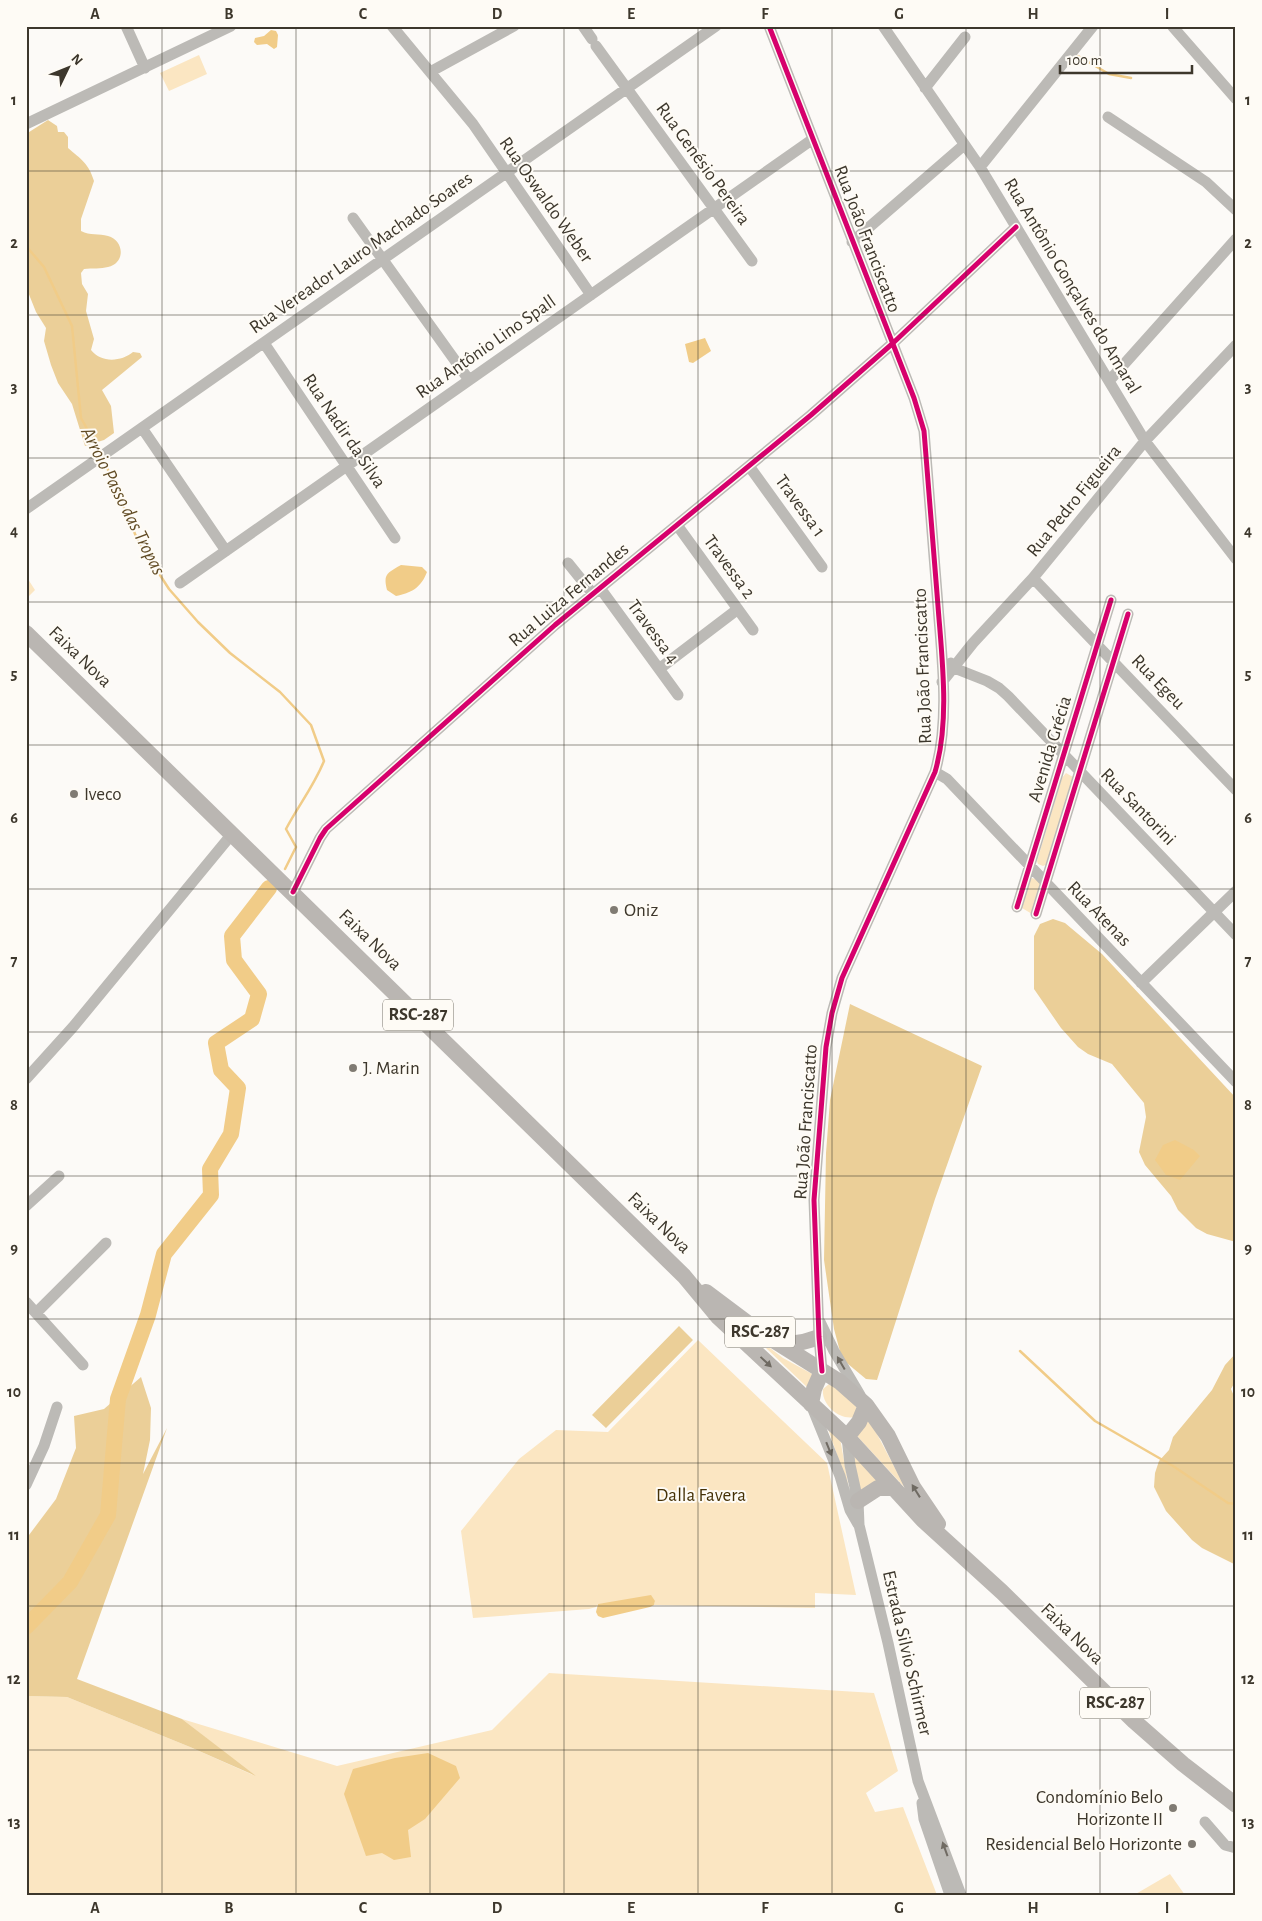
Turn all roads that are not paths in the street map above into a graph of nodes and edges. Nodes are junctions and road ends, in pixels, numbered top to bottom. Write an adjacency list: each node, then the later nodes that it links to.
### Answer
1 (126, 26): 12 (street)
2 (231, 26): 12 (street)
3 (392, 26): 13 (street, Rua Oswaldo Weber)
4 (514, 26): 13 (street)
5 (582, 26): 15 (street, Rua Genésio Pereira)
6 (716, 26): 15 (street, Rua Vereador Lauro Machado Soares)
7 (769, 26): 19 (street, Rua João Franciscatto)
8 (883, 26): 14 (street, Rua Antônio Gonçalves do Amaral)
9 (1093, 26): 21 (street)
10 (1173, 27): 16 (street)
11 (965, 37): 14 (street)
12 (145, 68): 18 (street)
13 (430, 72): 22 (street, Rua Oswaldo Weber)
14 (926, 88): 20 (street, Rua Antônio Gonçalves do Amaral)
15 (626, 89): 22 (street, Rua Vereador Lauro Machado Soares); 23 (street, Rua Genésio Pereira)
16 (1236, 99)
17 (1108, 117): 24 (street)
18 (26, 124)
19 (812, 139): 23 (street, Rua Antônio Lino Spall); 28 (street, Rua João Franciscatto)
20 (964, 145): 21 (street, Rua Antônio Gonçalves do Amaral); 28 (street)
21 (980, 167): 26 (street, Rua Antônio Gonçalves do Amaral)
22 (506, 173): 29 (street, Rua Vereador Lauro Machado Soares); 31 (street, Rua Oswaldo Weber)
23 (714, 209): 30 (street, Rua Genésio Pereira); 31 (street, Rua Antônio Lino Spall)
24 (1236, 210)
25 (353, 218): 29 (street)
26 (1016, 227): 33 (street, Rua Luiza Fernandes); 36 (street, Rua Antônio Gonçalves do Amaral)
27 (1236, 239): 36 (street)
28 (852, 242): 33 (street, Rua João Franciscatto)
29 (383, 260): 32 (street, Rua Vereador Lauro Machado Soares); 35 (street)
30 (752, 261)
31 (591, 295): 35 (street, Rua Antônio Lino Spall)
32 (264, 343): 37 (street, Rua Vereador Lauro Machado Soares); 39 (street, Rua Nadir da Silva)
33 (892, 344): 40 (street, Rua Luiza Fernandes); 57 (street, Rua João Franciscatto)
34 (1236, 345): 38 (street, Rua Pedro Figueira)
35 (469, 380): 39 (street, Rua Antônio Lino Spall)
36 (1109, 381): 38 (street, Rua Antônio Gonçalves do Amaral)
37 (142, 428): 41 (street, Rua Vereador Lauro Machado Soares); 44 (street)
38 (1146, 441): 45 (street, Rua Antônio Gonçalves do Amaral); 48 (street, Rua Pedro Figueira)
39 (346, 466): 43 (street, Rua Nadir da Silva); 44 (street, Rua Antônio Lino Spall)
40 (748, 466): 42 (street, Rua Luiza Fernandes); 47 (street, Travessa 1)
41 (26, 509)
42 (677, 525): 50 (street, Rua Luiza Fernandes); 52 (street, Travessa 2)
43 (395, 538)
44 (226, 551): 49 (street, Rua Antônio Lino Spall)
45 (1236, 559)
46 (568, 563): 50 (street, Travessa 4)
47 (822, 567)
48 (1033, 578): 56 (street, Rua Egeu); 59 (street, Rua Pedro Figueira)
49 (180, 583)
50 (596, 591): 60 (street, Travessa 4); 71 (street, Rua Luiza Fernandes)
51 (1111, 600): 56 (street, Avenida Grécia)
52 (738, 609): 54 (street, Travessa 2); 60 (street)
53 (1128, 614): 58 (street, Avenida Grécia)
54 (753, 630)
55 (26, 633): 67 (highway, Faixa Nova / RSC-287)
56 (1098, 645): 58 (street, Rua Egeu); 63 (street, Avenida Grécia)
57 (941, 653): 59 (street, Rua Santorini); 61 (street, Rua João Franciscatto)
58 (1113, 661): 65 (street, Avenida Grécia); 66 (street, Rua Egeu)
59 (954, 668): 61 (street, Rua Pedro Figueira); 63 (street, Rua Santorini)
60 (659, 669): 62 (street, Travessa 4)
61 (942, 682): 64 (street, Rua João Franciscatto)
62 (678, 695)
63 (1064, 755): 65 (street, Rua Santorini); 68 (street, Avenida Grécia)
64 (935, 772): 68 (street, Rua Atenas); 85 (street, Rua João Franciscatto)
65 (1080, 772): 69 (street, Avenida Grécia); 73 (street, Rua Santorini)
66 (1236, 790)
67 (232, 834): 71 (highway, Faixa Nova / RSC-287); 77 (street)
68 (1030, 866): 69 (street, Rua Atenas); 72 (street, Avenida Grécia)
69 (1045, 882): 74 (street, Avenida Grécia); 76 (street, Rua Atenas)
70 (1236, 891): 73 (street)
71 (292, 892): 82 (highway, Faixa Nova / RSC-287)
72 (1017, 907)
73 (1214, 912): 75 (street, Rua Santorini); 76 (street)
74 (1036, 914)
75 (1236, 936)
76 (1141, 983): 78 (street, Rua Atenas)
77 (26, 1079)
78 (1236, 1082)
79 (59, 1176): 80 (street)
80 (26, 1206)
81 (106, 1243): 84 (street)
82 (684, 1276): 87 (highway, Faixa Nova / RSC-287); 90 (highway, Faixa Nova / RSC-287, one-way to 90)
83 (26, 1302): 84 (street)
84 (36, 1313): 88 (street)
85 (819, 1320): 86 (street, Rua João Franciscatto); 91 (street, Rua João Franciscatto, one-way to 85)
86 (819, 1337): 87 (highway); 89 (street, Rua João Franciscatto)
87 (773, 1340): 89 (highway, Faixa Nova / RSC-287)
88 (83, 1365)
89 (822, 1371): 90 (highway); 91 (highway, Faixa Nova / RSC-287)
90 (811, 1404): 93 (highway, Faixa Nova / RSC-287); 97 (street, Estrada Silvio Schirmer, one-way to 97)
91 (866, 1405): 93 (highway); 98 (highway, Faixa Nova / RSC-287, one-way to 91)
92 (56, 1406): 94 (street)
93 (847, 1437): 95 (highway, Faixa Nova / RSC-287); 96 (street, Estrada Silvio Schirmer)
94 (26, 1485)
95 (894, 1488): 96 (highway); 98 (highway, Faixa Nova / RSC-287)
96 (858, 1501): 97 (street, Estrada Silvio Schirmer)
97 (860, 1525): 99 (street, Estrada Silvio Schirmer)
98 (952, 1546): 100 (highway, Faixa Nova / RSC-287)
99 (920, 1789): 103 (street, Estrada Silvio Schirmer); 104 (street, Estrada Silvio Schirmer, one-way to 99)
100 (1236, 1805)
101 (1205, 1822): 102 (street)
102 (1236, 1848)
103 (950, 1895)
104 (961, 1895)

